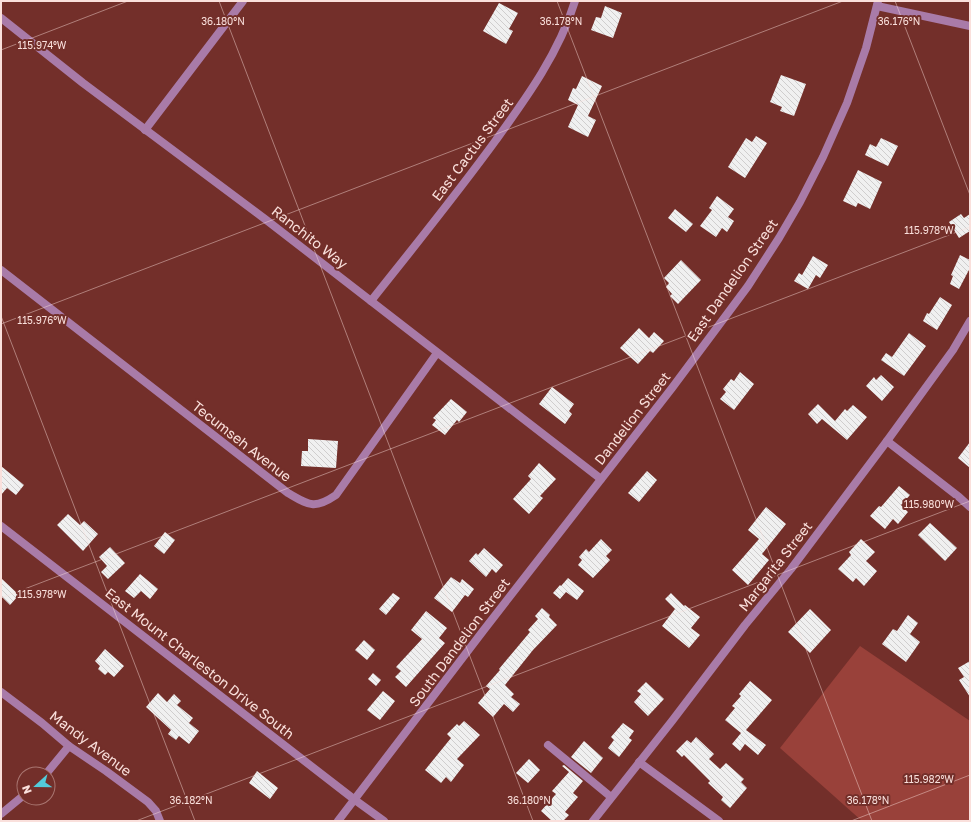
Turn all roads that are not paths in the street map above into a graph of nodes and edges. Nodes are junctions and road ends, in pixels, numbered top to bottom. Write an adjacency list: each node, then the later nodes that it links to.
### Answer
1 (243, 1): 6 (street)
2 (575, 1): 8 (street, East Cactus Street)
3 (878, 4): 5 (street); 11 (street, East Dandelion Street)
4 (1, 18): 6 (street, Ranchito Way)
5 (970, 26)
6 (145, 130): 8 (street, Ranchito Way)
7 (1, 270): 10 (street, Tecumseh Avenue)
8 (371, 301): 10 (street, Ranchito Way)
9 (970, 320): 12 (street, Margarita Street)
10 (437, 353): 13 (street, Ranchito Way)
11 (683, 372): 13 (street, Dandelion Street)
12 (887, 441): 14 (street); 19 (street, Margarita Street)
13 (601, 479): 22 (street, South Dandelion Street)
14 (970, 507)
15 (1, 526): 22 (street, East Mount Charleston Drive South)
16 (1, 692): 18 (street, Mandy Avenue)
17 (548, 745): 21 (street)
18 (69, 746): 20 (street); 25 (street, Mandy Avenue)
19 (639, 762): 21 (street, Margarita Street); 29 (street)
20 (53, 766)
21 (611, 797): 28 (street, Margarita Street)
22 (355, 800): 26 (street, South Dandelion Street); 27 (street, East Mount Charleston Drive South)
23 (16, 802): 24 (street)
24 (1, 814)
25 (160, 821)
26 (338, 821)
27 (384, 821)
28 (593, 821)
29 (719, 821)

